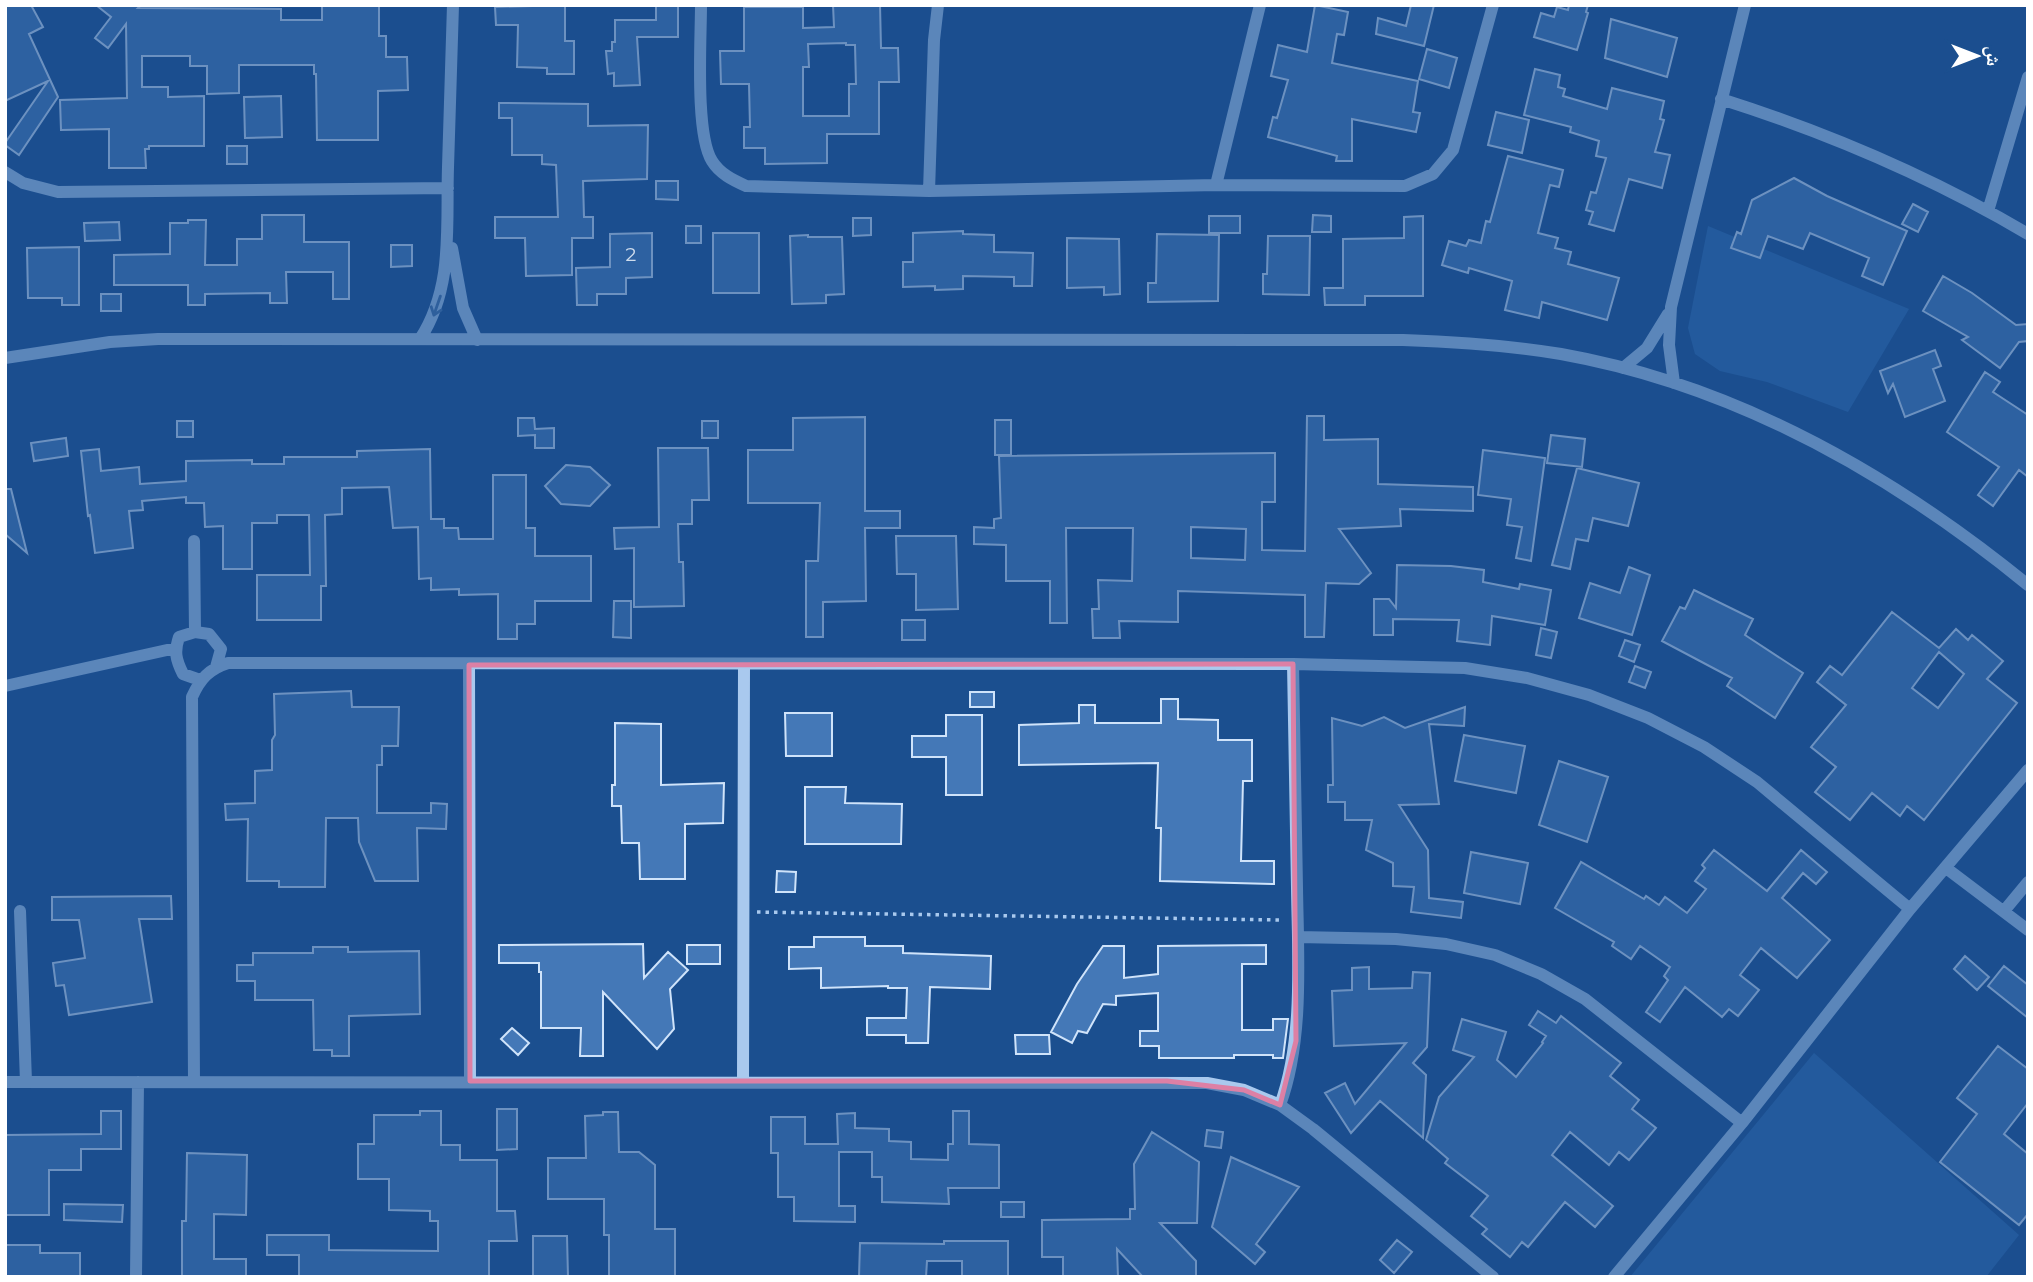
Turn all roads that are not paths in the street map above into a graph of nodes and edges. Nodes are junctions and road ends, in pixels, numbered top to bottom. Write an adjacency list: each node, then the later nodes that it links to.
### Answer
1 (453, 5): 11 (street)
2 (701, 5): 12 (street)
3 (938, 5): 12 (street)
4 (1260, 5): 10 (street)
5 (1493, 5): 10 (street)
6 (1745, 5): 8 (street)
7 (2028, 76): 13 (street)
8 (1721, 99): 13 (street); 16 (street)
9 (5, 172): 11 (street)
10 (1216, 185): 12 (street)
11 (448, 188): 14 (street)
12 (929, 191)
13 (1988, 211): 15 (street)
14 (449, 220): 17 (street, one-way to 17); 18 (street)
15 (2028, 233)
16 (1671, 307): 20 (street); 21 (street)
17 (420, 339): 18 (street); 19 (street)
18 (477, 340): 20 (street)
19 (9, 359)
20 (1623, 368): 21 (street)
21 (1674, 383): 23 (street)
22 (194, 541): 24 (street)
23 (2028, 585)
24 (195, 632): 25 (street); 29 (street)
25 (176, 648): 30 (street); 31 (street)
26 (1293, 664): 28 (street); 35 (street); 39 (street)
27 (469, 665): 28 (street); 29 (street); 40 (street)
28 (744, 665): 41 (street)
29 (216, 667): 30 (street)
30 (200, 680): 45 (street)
31 (5, 686)
32 (2028, 770): 33 (street)
33 (1946, 868): 35 (street); 37 (street)
34 (2028, 882): 37 (street)
35 (1910, 909): 47 (street)
36 (20, 911): 43 (street)
37 (2004, 911): 38 (street)
38 (2028, 930)
39 (1298, 936): 46 (street); 47 (street)
40 (470, 1081): 41 (street); 45 (street)
41 (743, 1081): 46 (street)
42 (5, 1082): 43 (street)
43 (26, 1082): 44 (street)
44 (138, 1082): 45 (street); 48 (street)
45 (194, 1082)
46 (1280, 1105): 49 (street)
47 (1742, 1123): 50 (street)
48 (136, 1277)
49 (1493, 1277)
50 (1614, 1277)

